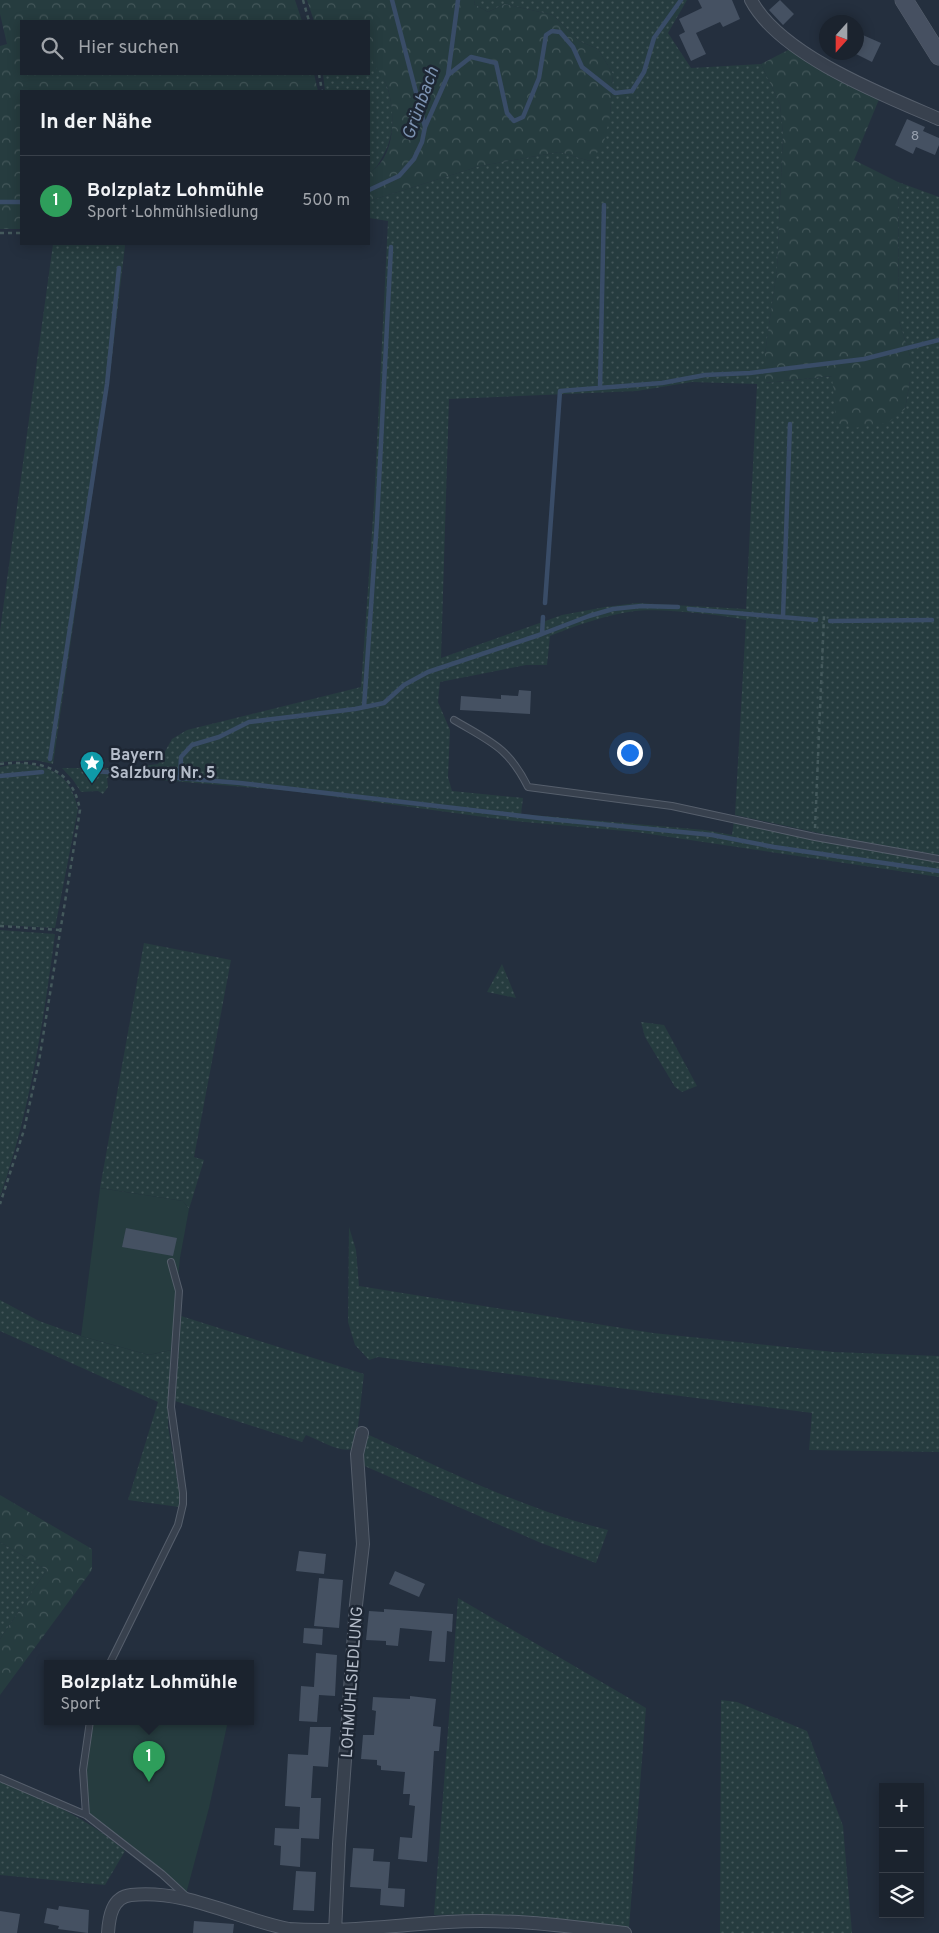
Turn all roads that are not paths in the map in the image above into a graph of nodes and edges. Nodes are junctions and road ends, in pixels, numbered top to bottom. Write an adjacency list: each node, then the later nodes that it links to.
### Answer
1 (751, 0): 4 (street)
2 (904, 0): 3 (street)
3 (939, 56)
4 (939, 119)
5 (454, 720): 6 (lane)
6 (939, 859)
7 (171, 1262): 9 (lane)
8 (362, 1433): 16 (street, LOHMÜHLSIEDLUNG)
9 (111, 1660)
10 (89, 1725): 12 (lane)
11 (0, 1778): 12 (lane)
12 (86, 1816): 13 (lane)
13 (189, 1899): 15 (street); 17 (street)
14 (499, 1927): 16 (street); 18 (street)
15 (292, 1931): 16 (street)
16 (335, 1932)
17 (108, 1933)
18 (625, 1933)

